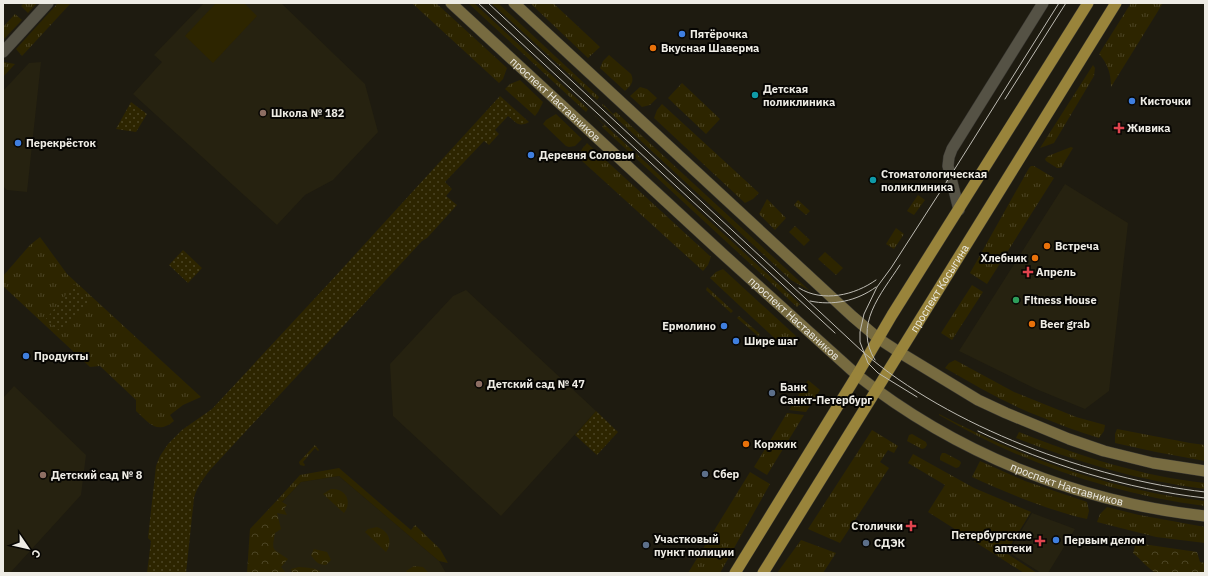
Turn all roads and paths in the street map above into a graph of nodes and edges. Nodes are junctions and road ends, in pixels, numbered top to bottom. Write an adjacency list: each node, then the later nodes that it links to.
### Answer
1 (48, 3): 7 (street)
2 (451, 3): 11 (main road, проспект Наставников)
3 (514, 3): 9 (main road)
4 (1043, 3): 8 (street)
5 (1088, 3): 8 (main road)
6 (1116, 3): 10 (main road, проспект Косыгина)
7 (3, 52)
8 (959, 210): 9 (main road)
9 (879, 339): 10 (main road); 11 (main road)
10 (899, 352): 12 (main road, проспект Косыгина); 13 (main road)
11 (857, 375): 12 (main road, проспект Наставников); 15 (main road)
12 (876, 390): 14 (main road, проспект Наставников); 16 (main road, проспект Косыгина)
13 (1205, 471)
14 (1205, 516)
15 (734, 573)
16 (763, 573)

